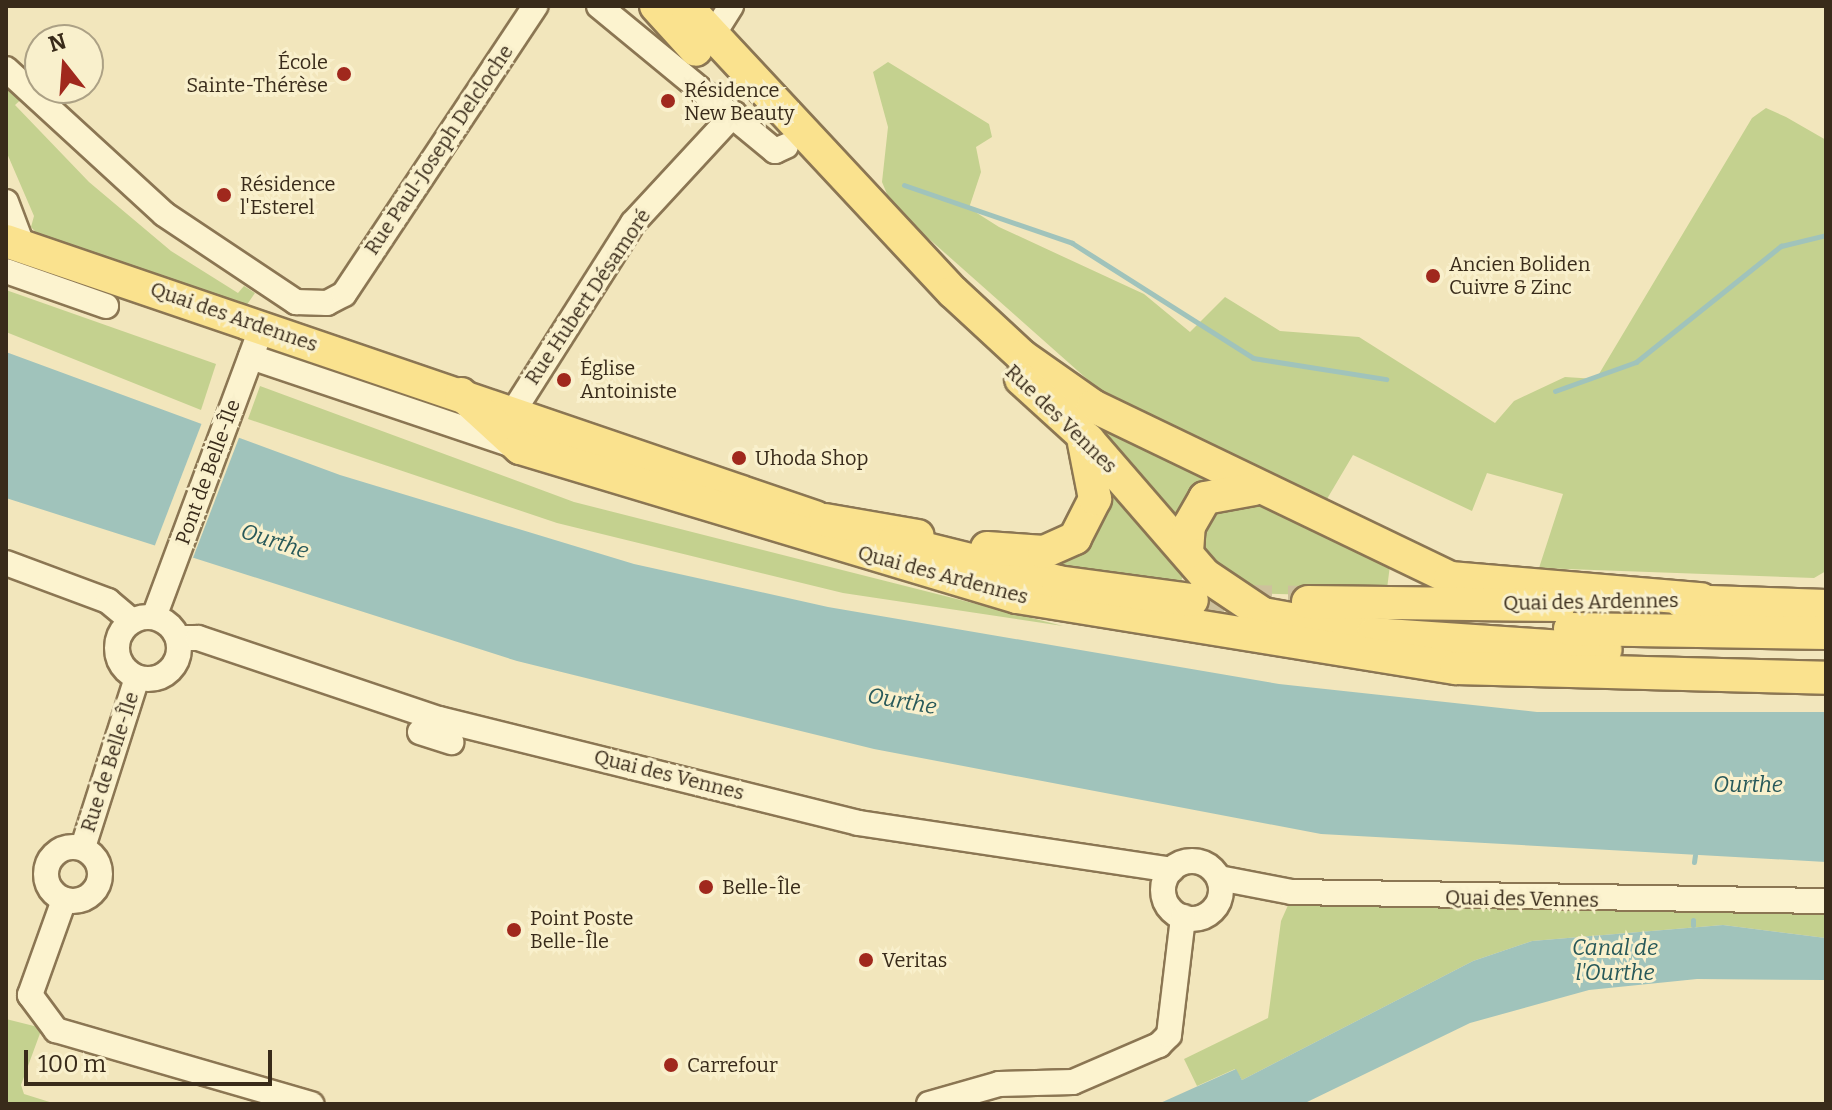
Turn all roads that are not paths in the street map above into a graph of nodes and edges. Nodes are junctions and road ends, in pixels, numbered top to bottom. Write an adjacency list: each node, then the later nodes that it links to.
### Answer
1 (535, 6): 7 (street, Rue Paul-Joseph Delcloche)
2 (599, 6): 8 (street, Rue des Vennes)
3 (656, 6): 9 (main road)
4 (686, 6): 6 (main road, Rue des Vennes)
5 (731, 6): 6 (street)
6 (711, 38): 19 (main road, Rue des Vennes)
7 (6, 69)
8 (734, 114): 9 (street, Rue des Vennes); 16 (street, Rue Hubert Désamoré)
9 (786, 146): 17 (main road, Rue des Vennes)
10 (6, 202): 11 (street)
11 (12, 253): 12 (street); 13 (main road, Quai des Ardennes)
12 (106, 306)
13 (262, 326): 14 (street, Pont de Belle-Île); 15 (main road, Quai des Ardennes)
14 (251, 357): 18 (street, Quai des Ardennes); 26 (street, Pont de Belle-Île)
15 (461, 394): 16 (main road, Quai des Ardennes); 18 (main road, Quai des Ardennes)
16 (513, 412): 20 (main road, Quai des Ardennes)
17 (1077, 430): 20 (main road); 21 (main road, Rue des Vennes)
18 (511, 444): 32 (main road, Quai des Ardennes)
19 (1254, 489): 21 (main road); 23 (main road, Rue des Vennes)
20 (825, 520): 24 (main road, Quai des Ardennes)
21 (1187, 552): 27 (main road, Rue des Vennes)
22 (6, 563): 26 (street)
23 (1701, 599): 25 (main road, Quai des Ardennes); 27 (main road, Quai des Ardennes)
24 (1192, 600)
25 (1826, 606)
26 (150, 611): 29 (street); 33 (street)
27 (1306, 613): 28 (main road); 30 (main road, Rue des Vennes)
28 (1826, 633)
29 (178, 638): 33 (street); 38 (street, Quai des Vennes)
30 (1605, 650): 31 (main road, Quai des Ardennes); 32 (main road, Quai des Ardennes)
31 (1826, 655)
32 (1387, 656): 34 (main road, Quai des Ardennes)
33 (137, 678): 37 (street, Rue de Belle-Île)
34 (1826, 678)
35 (420, 732): 36 (street)
36 (451, 742)
37 (83, 847): 40 (street, Rue de Belle-Île); 40 (street, Rue de Belle-Île)
38 (1171, 870): 39 (street); 42 (street)
39 (1219, 878): 41 (street, Quai des Vennes); 42 (street)
40 (64, 900): 43 (street)
41 (1826, 901)
42 (1183, 917): 44 (street)
43 (311, 1104)
44 (929, 1104)

